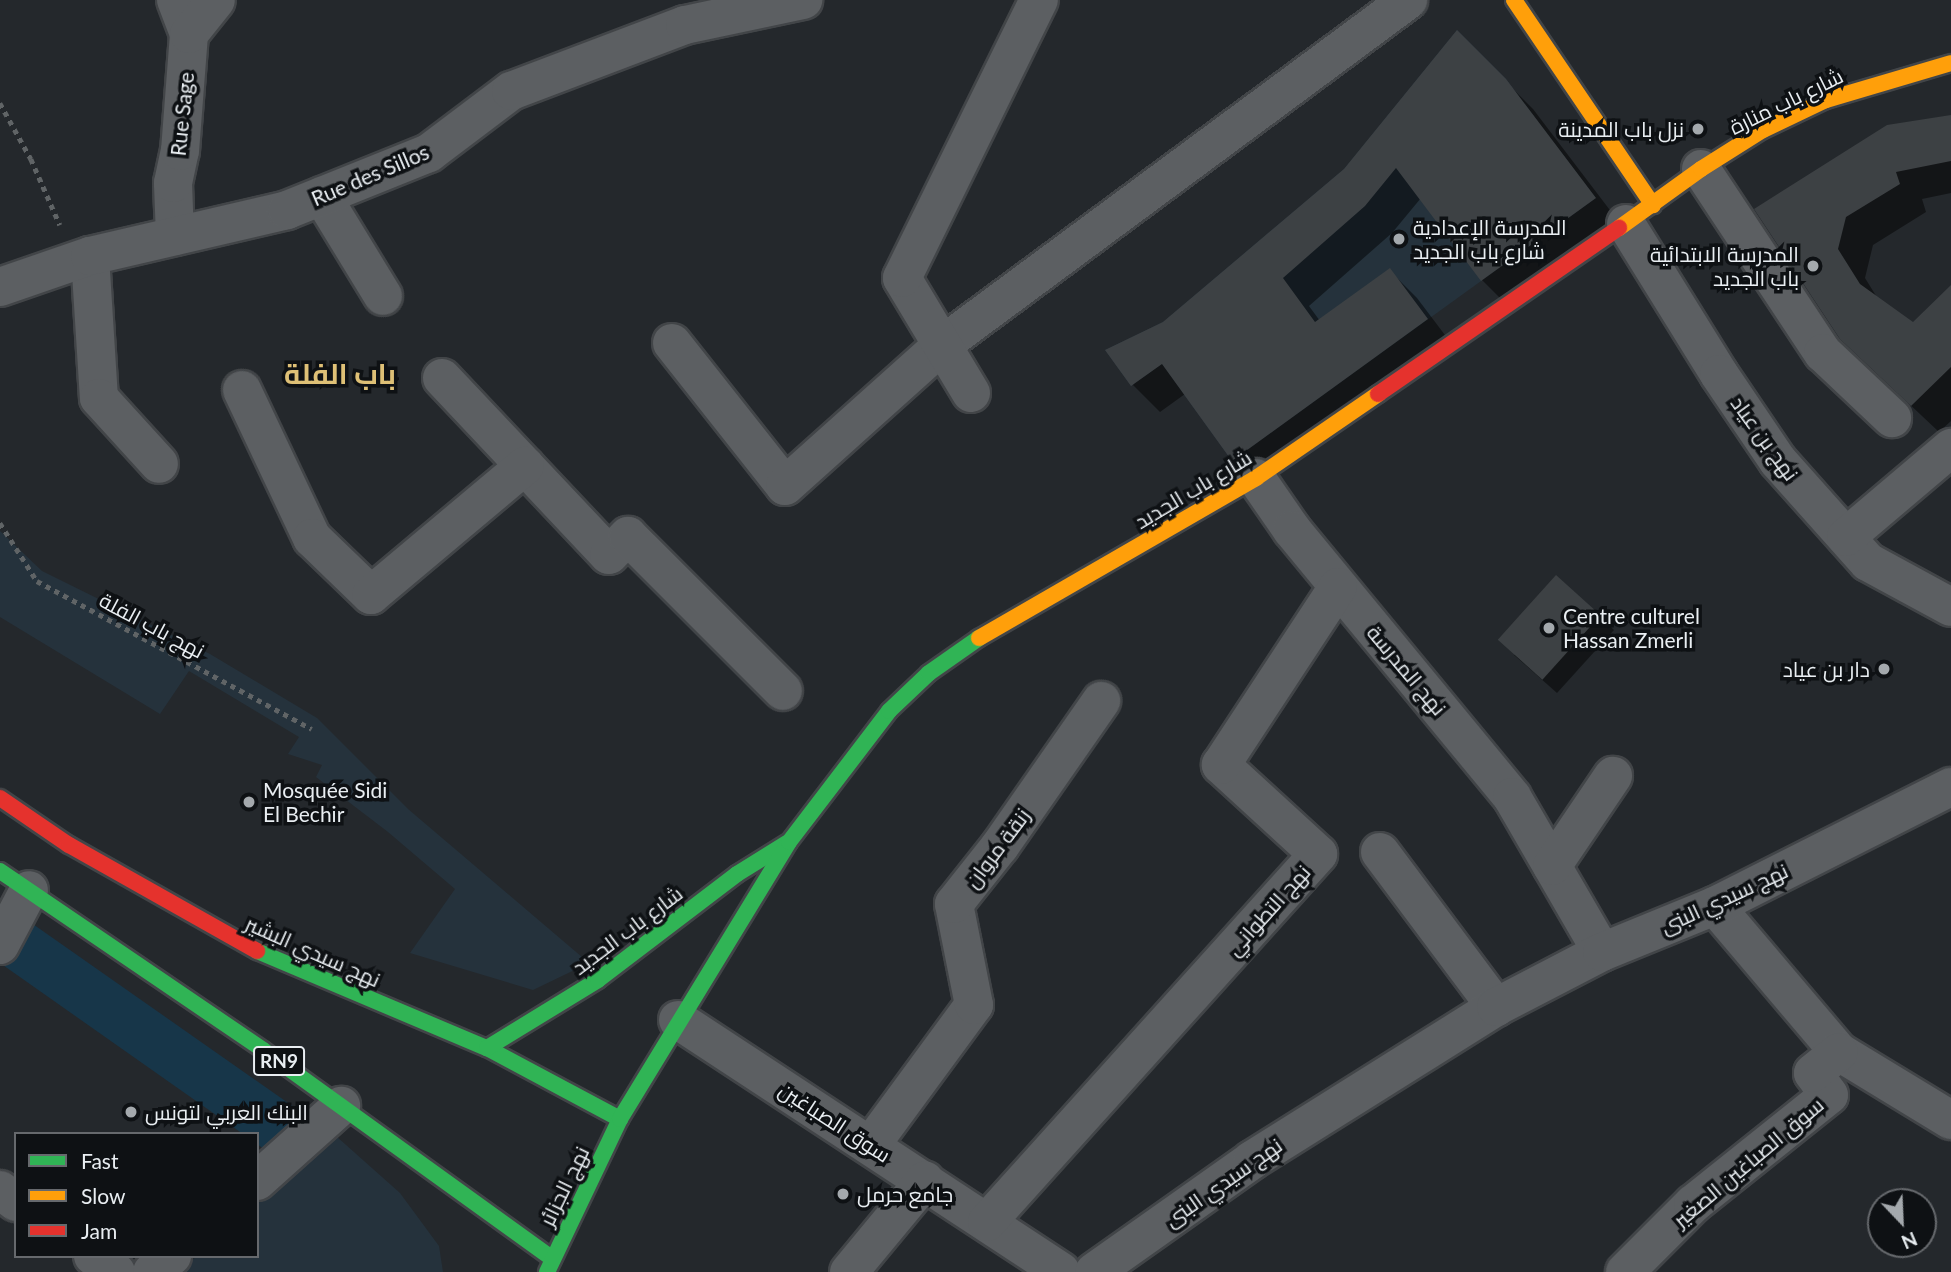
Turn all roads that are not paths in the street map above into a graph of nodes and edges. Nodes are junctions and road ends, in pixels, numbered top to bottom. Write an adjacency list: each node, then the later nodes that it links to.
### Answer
1 (216, 0): 7 (street, Rue Sage)
2 (803, 0): 6 (street, Rue des Sillos)
3 (1039, 0): 17 (street)
4 (1408, 0): 17 (street)
5 (1514, 0): 11 (main road)
6 (673, 12): 10 (street, Rue des Sillos)
7 (183, 17): 12 (street, Rue Sage)
8 (1951, 63): 9 (main road, شارع باب منارة)
9 (1700, 169): 11 (main road, شارع باب منارة); 21 (street)
10 (322, 196): 12 (street, Rue des Sillos); 15 (street)
11 (1640, 215): 25 (main road, شارع باب الجديد); 26 (street, نهج بن عياد)
12 (176, 236): 13 (street, Rue des Sillos)
13 (83, 259): 14 (street, Rue des Sillos); 23 (street)
14 (0, 287)
15 (383, 296)
16 (672, 343): 17 (street)
17 (942, 345): 20 (street)
18 (442, 378): 24 (street)
19 (242, 390): 24 (street)
20 (971, 393)
21 (1892, 418)
22 (1951, 448): 26 (street)
23 (159, 464)
24 (525, 466): 29 (street)
25 (1256, 478): 27 (street, نهج المدرسة); 34 (main road, شارع باب الجديد)
26 (1846, 537): 28 (street, نهج بن عياد)
27 (1338, 587): 36 (street, نهج المدرسة); 51 (street, نهج التطواني)
28 (1951, 607)
29 (783, 691)
30 (1101, 701): 48 (street, زنقة مروان)
31 (1613, 776): 36 (street)
32 (1951, 787): 38 (street, نهج سيدي البنى)
33 (0, 798): 43 (main road, نهج سيدي البشير)
34 (789, 842): 42 (main road, شارع باب الجديد); 43 (main road, شارع باب الجديد)
35 (1380, 852): 41 (street)
36 (1552, 866): 40 (street, نهج المدرسة)
37 (15, 881): 39 (street); 45 (main road, RN9)
38 (1715, 906): 40 (street, نهج سيدي البنى); 44 (street)
39 (0, 944)
40 (1602, 951): 41 (street, نهج سيدي البنى)
41 (1496, 1007): 59 (street, نهج سيدي البنى)
42 (678, 1020): 46 (main road, شارع باب الجديد); 48 (street, سوق الصباغين)
43 (487, 1048): 46 (main road, نهج سيدي البشير)
44 (1839, 1052): 47 (street); 60 (street, سوق الصباغين الصغير)
45 (341, 1107): 49 (street); 54 (main road, RN9)
46 (620, 1119): 54 (main road, نهج الجزائر)
47 (1951, 1120)
48 (871, 1146): 50 (street, سوق الصباغين)
49 (259, 1179)
50 (925, 1180): 51 (street, سوق الصباغين); 57 (street)
51 (987, 1222): 58 (street, سوق الصباغين)
52 (96, 1258): 55 (street)
53 (170, 1258): 56 (street)
54 (550, 1266)
55 (116, 1272)
56 (152, 1272)
57 (849, 1272)
58 (1061, 1272)
59 (1094, 1272)
60 (1625, 1272)

